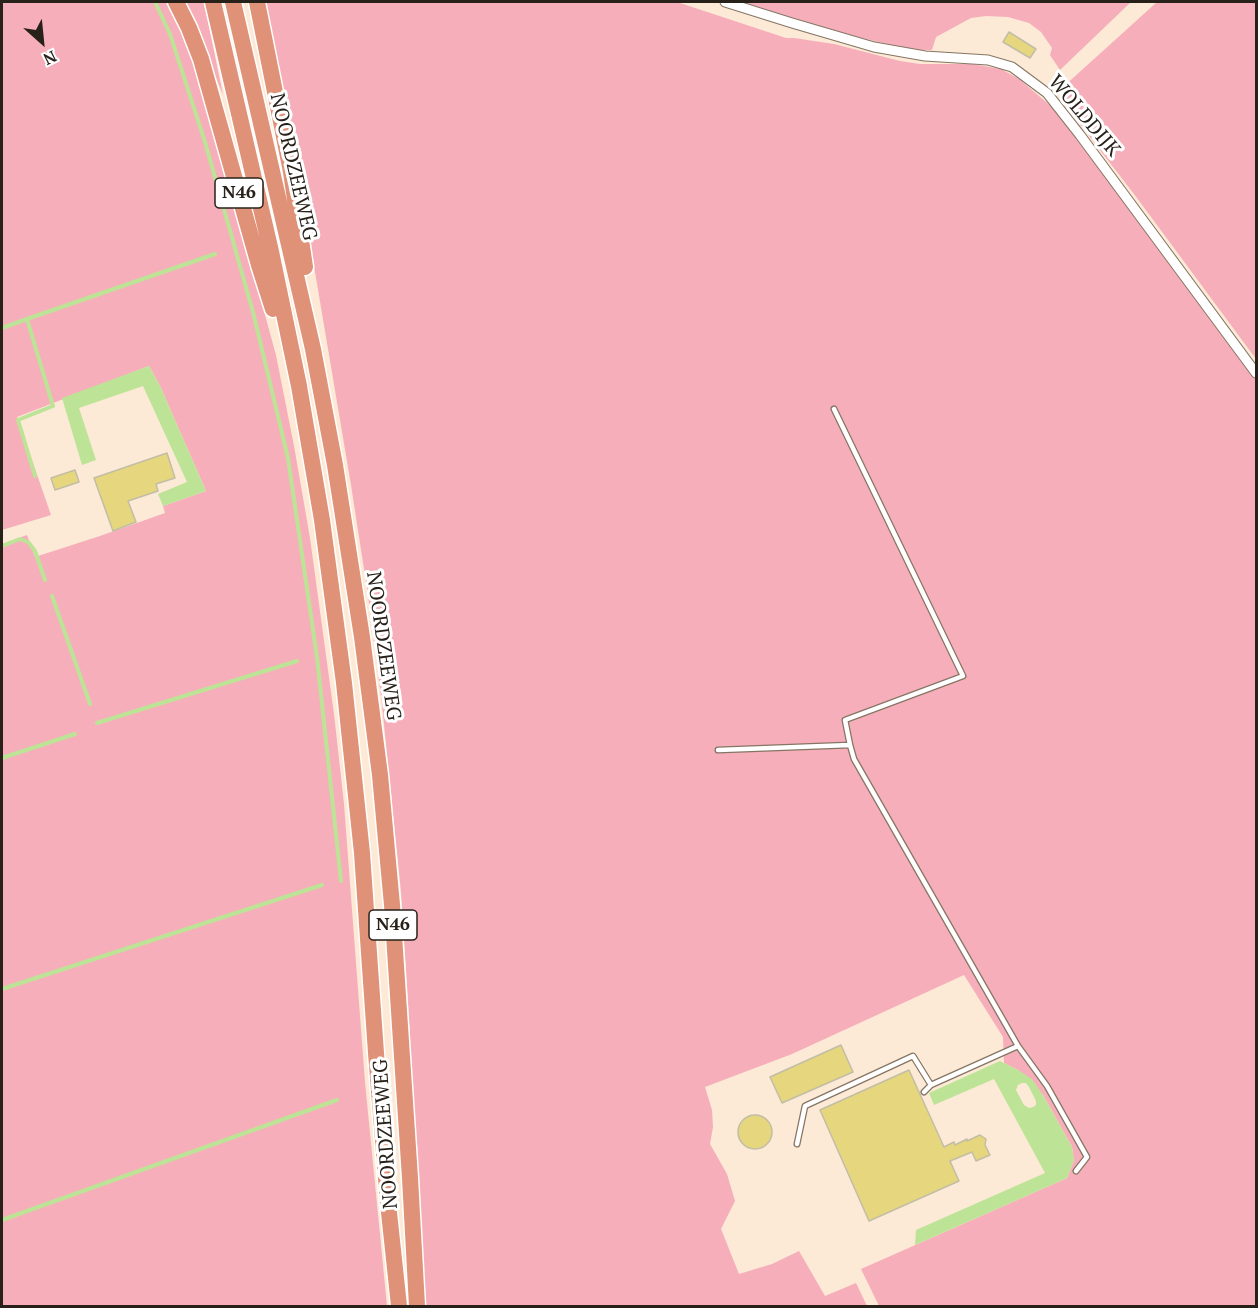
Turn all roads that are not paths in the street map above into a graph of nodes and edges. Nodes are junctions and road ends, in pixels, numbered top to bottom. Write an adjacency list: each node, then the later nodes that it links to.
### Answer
1 (176, 2): 8 (highway, N46)
2 (213, 2): 8 (highway, NOORDZEEWEG / N46)
3 (233, 2): 6 (highway, NOORDZEEWEG)
4 (257, 2): 6 (highway, N46)
5 (725, 2): 7 (street, WOLDDIJK)
6 (313, 349): 18 (highway, NOORDZEEWEG / N46)
7 (1257, 373)
8 (299, 386): 17 (highway, NOORDZEEWEG / N46)
9 (834, 409): 10 (lane)
10 (850, 745): 11 (lane); 12 (lane)
11 (718, 750)
12 (1018, 1046): 13 (lane); 16 (lane)
13 (931, 1084): 14 (lane); 15 (lane)
14 (924, 1092)
15 (797, 1144)
16 (1076, 1171)
17 (399, 1306)
18 (417, 1306)

